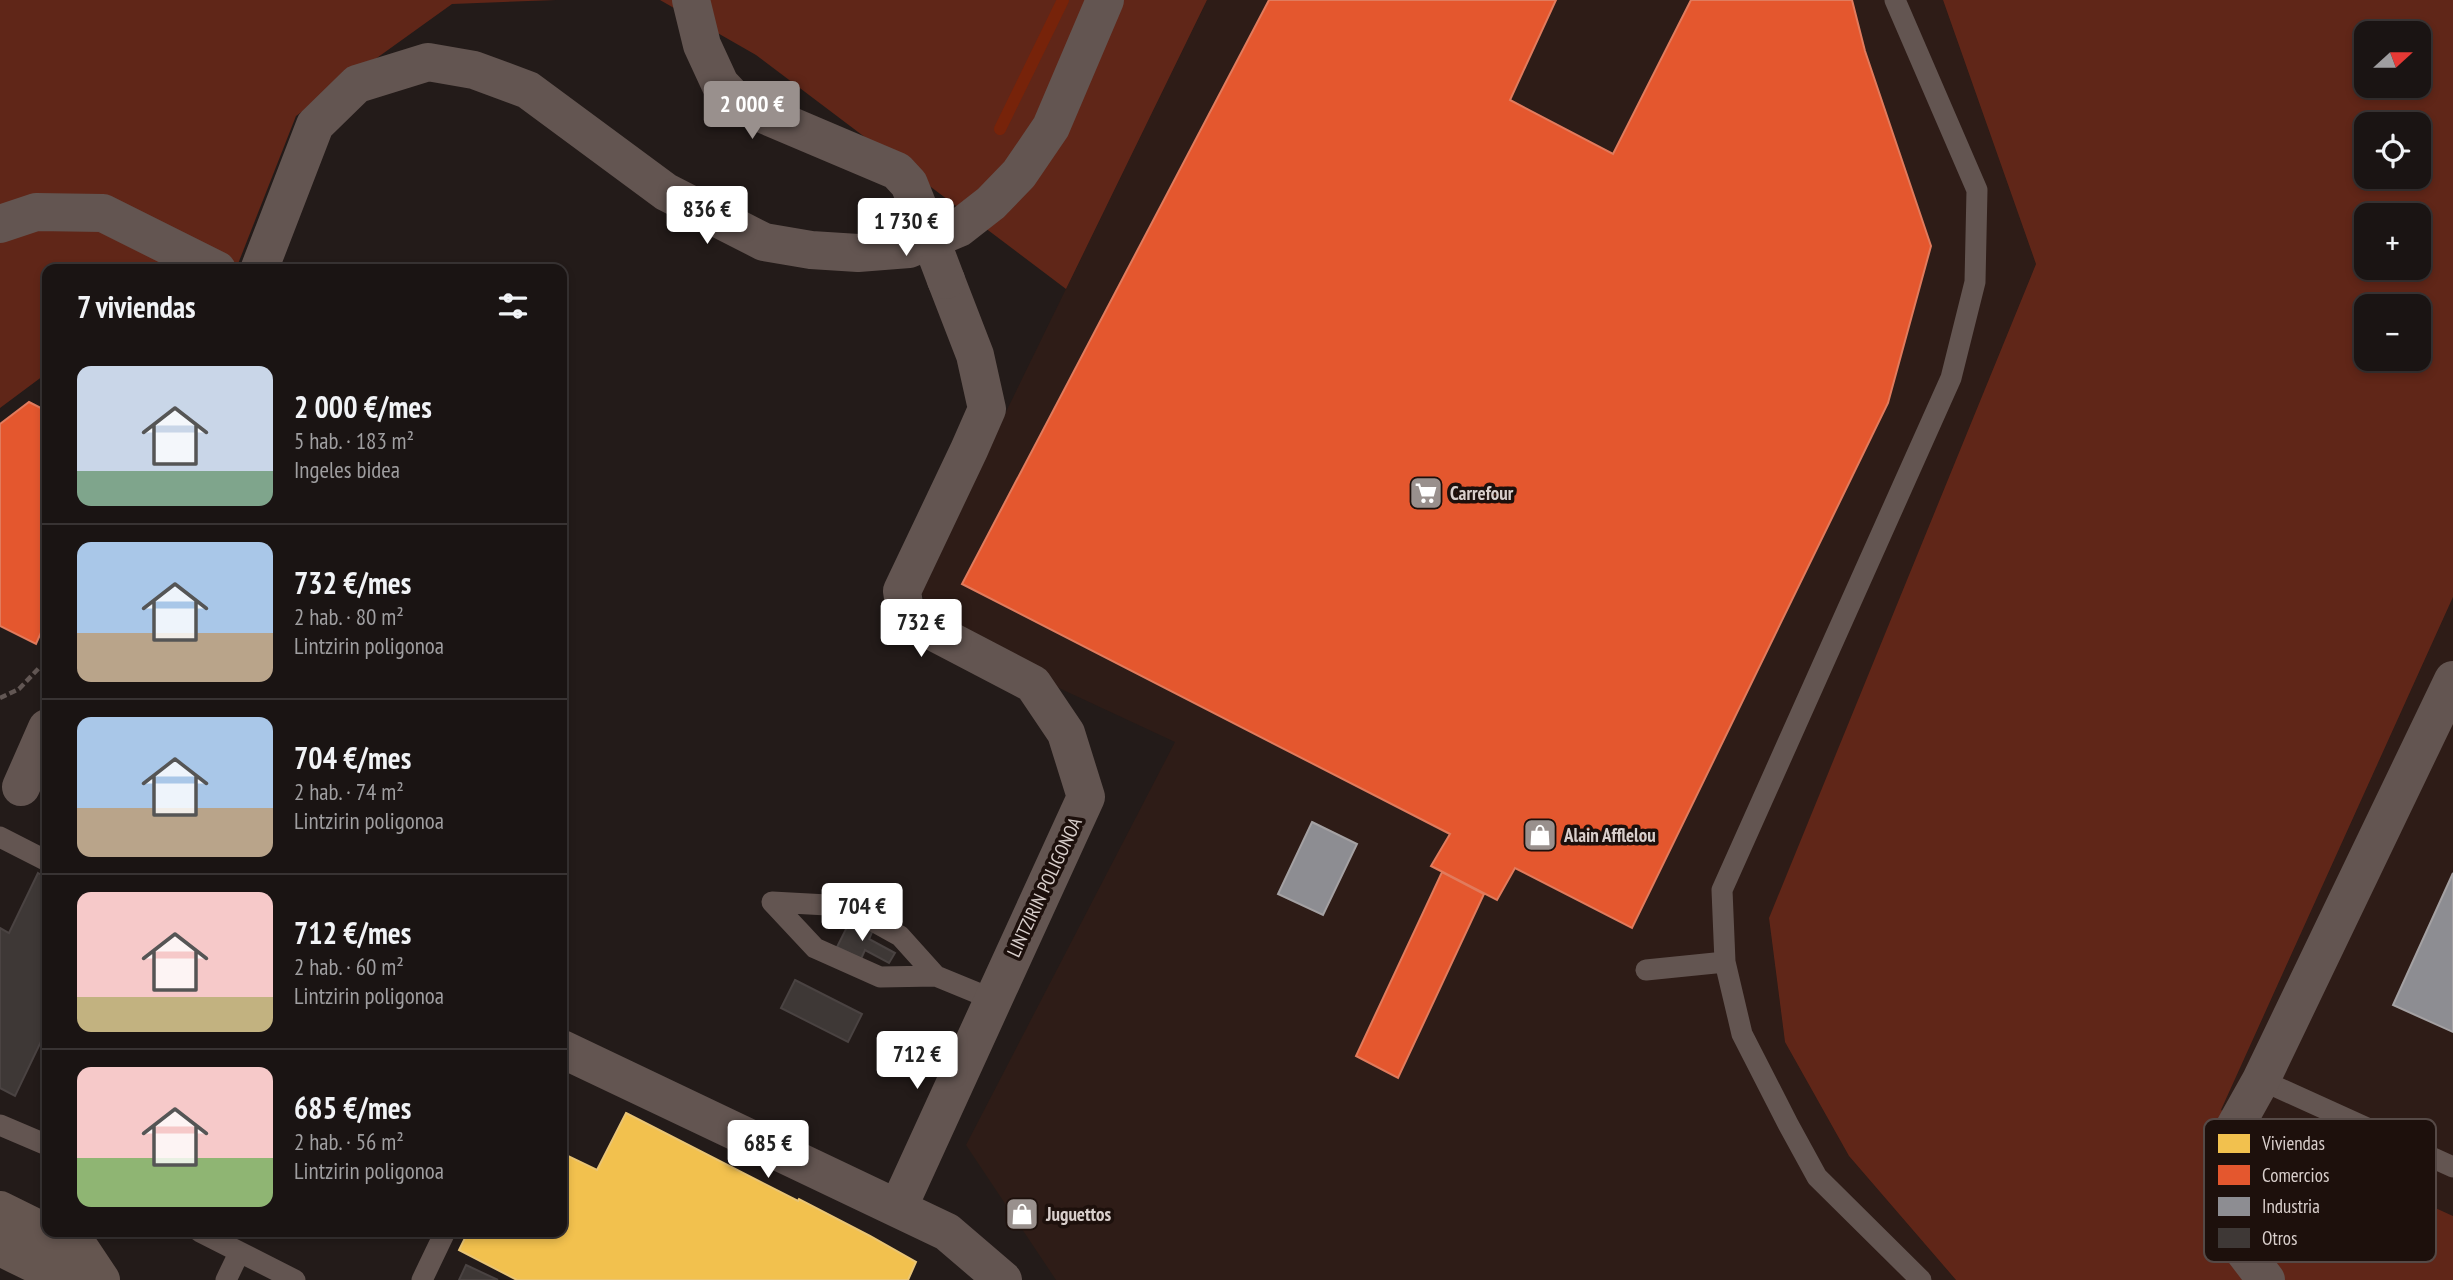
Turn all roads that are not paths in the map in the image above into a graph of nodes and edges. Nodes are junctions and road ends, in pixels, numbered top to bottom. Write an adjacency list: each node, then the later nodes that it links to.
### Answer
1 (691, 0): 15 (street, LINTZIRIN POLIGONOA, bridge)
2 (1104, 0): 6 (street)
3 (1895, 0): 12 (lane)
4 (0, 224): 5 (street)
5 (205, 264)
6 (261, 264)
7 (2453, 680): 17 (street)
8 (42, 740): 9 (street)
9 (23, 788)
10 (0, 838): 11 (lane)
11 (42, 859)
12 (1725, 961): 13 (lane); 39 (lane)
13 (1646, 970)
14 (936, 976): 14 (lane); 15 (lane)
15 (992, 999): 24 (street, LINTZIRIN POLIGONOA)
16 (567, 1051): 24 (street)
17 (2261, 1080): 18 (street); 19 (lane)
18 (2239, 1119)
19 (2347, 1119)
20 (0, 1125): 21 (lane)
21 (42, 1143)
22 (2436, 1159): 23 (lane)
23 (2453, 1167)
24 (898, 1208): 38 (street)
25 (0, 1210): 26 (main road)
26 (42, 1231)
27 (55, 1237): 34 (main road)
28 (209, 1237): 31 (lane)
29 (443, 1237): 37 (lane)
30 (0, 1247): 33 (main road)
31 (239, 1253): 35 (lane); 36 (lane)
32 (2253, 1262): 40 (street)
33 (68, 1280)
34 (101, 1280)
35 (226, 1280)
36 (295, 1280)
37 (422, 1280)
38 (1003, 1280)
39 (1921, 1280)
40 (2266, 1280)

